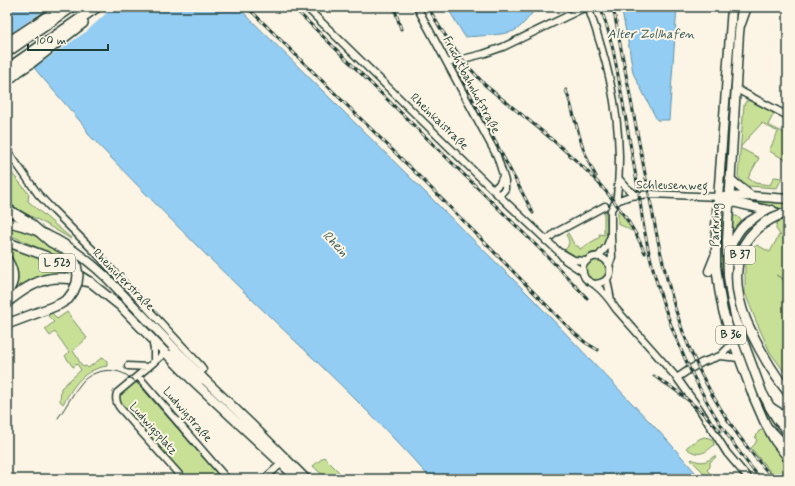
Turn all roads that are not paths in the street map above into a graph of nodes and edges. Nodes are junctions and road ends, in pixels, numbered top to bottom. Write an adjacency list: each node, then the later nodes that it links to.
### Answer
1 (61, 7): 12 (highway)
2 (72, 7): 13 (highway)
3 (97, 7): 10 (highway)
4 (306, 7): 24 (street, Rheinkaistraße)
5 (417, 7): 14 (street, Fruchtbahnhofstraße)
6 (587, 7): 14 (street); 22 (street)
7 (732, 7): 16 (main road, Parkring / B 36)
8 (742, 7): 11 (main road, Parkring)
9 (748, 7): 11 (street)
10 (84, 16): 15 (highway); 17 (highway)
11 (739, 33): 18 (main road, Parkring)
12 (7, 43)
13 (7, 52)
14 (447, 62): 21 (street, Fruchtbahnhofstraße)
15 (11, 66)
16 (727, 77): 18 (main road); 28 (main road, Parkring / B 36)
17 (7, 81)
18 (736, 88): 19 (street); 23 (main road, Parkring)
19 (788, 116)
20 (7, 150): 68 (street)
21 (503, 176): 24 (street); 26 (street, Fruchtbahnhofstraße)
22 (619, 179): 25 (street); 31 (street)
23 (730, 179): 27 (main road); 29 (main road, Parkring)
24 (493, 190): 26 (street, Rheinkaistraße)
25 (636, 195): 28 (street, Schleusenweg); 31 (street, Schleusenweg)
26 (499, 196): 40 (street, Rheinkaistraße)
27 (751, 196): 29 (main road); 30 (main road)
28 (718, 198): 29 (main road); 43 (main road, Parkring / B 36)
29 (729, 199): 34 (main road); 44 (main road, Parkring)
30 (788, 199)
31 (616, 202): 39 (street)
32 (605, 206): 40 (street)
33 (7, 209): 38 (highway)
34 (772, 210): 36 (main road); 44 (main road, B 37)
35 (788, 213): 72 (highway, B 37, bridge)
36 (788, 217)
37 (7, 222): 38 (main road, Rheinuferstraße / L 523)
38 (40, 232): 59 (highway, bridge); 71 (main road, Rheinuferstraße / L 523)
39 (611, 237): 45 (street); 48 (street)
40 (546, 241): 42 (street, Rheinkaistraße)
41 (7, 242): 52 (main road, Rheinuferstraße / L 523)
42 (558, 251): 47 (street, Rheinkaistraße); 50 (street, Rheinkaistraße)
43 (716, 254): 49 (main road); 58 (main road, Parkring / B 36)
44 (727, 255): 73 (main road, Parkring / B 37)
45 (598, 257): 47 (street); 48 (street)
46 (7, 260): 54 (highway)
47 (586, 261): 50 (street)
48 (610, 266): 51 (street)
49 (709, 271)
50 (583, 272): 53 (street)
51 (607, 280): 53 (street); 56 (street)
52 (90, 282): 55 (highway); 60 (main road, Rheinuferstraße / L 523)
53 (595, 284): 56 (street)
54 (7, 292)
55 (7, 302)
56 (611, 302): 70 (street)
57 (716, 309): 58 (main road)
58 (726, 321): 61 (main road, Parkring / B 36)
59 (7, 324)
60 (152, 339): 62 (main road, Rheinuferstraße / L 523); 65 (street)
61 (733, 343): 63 (street); 64 (main road, Parkring / B 36)
62 (165, 353): 65 (street); 71 (street, Rheinuferstraße); 78 (main road, Rheinuferstraße / L 523)
63 (720, 356): 64 (street); 70 (street)
64 (739, 358): 74 (main road, Parkring / B 36)
65 (154, 362): 67 (street)
66 (128, 366): 67 (street)
67 (148, 367): 69 (street)
68 (203, 370)
69 (138, 376): 79 (street, Ludwigsplatz); 80 (street, Ludwigstraße)
70 (677, 378): 84 (street)
71 (206, 381): 78 (main road, Rheinuferstraße / L 523)
72 (788, 392)
73 (778, 415): 75 (highway, Parkring / B 37)
74 (767, 426): 76 (highway); 77 (main road, B 36)
75 (788, 432)
76 (788, 449)
77 (788, 458)
78 (284, 461): 81 (street); 82 (main road, L 523); 83 (main road, L 523)
79 (183, 479)
80 (227, 479)
81 (264, 479)
82 (296, 479)
83 (306, 479)
84 (749, 479)

